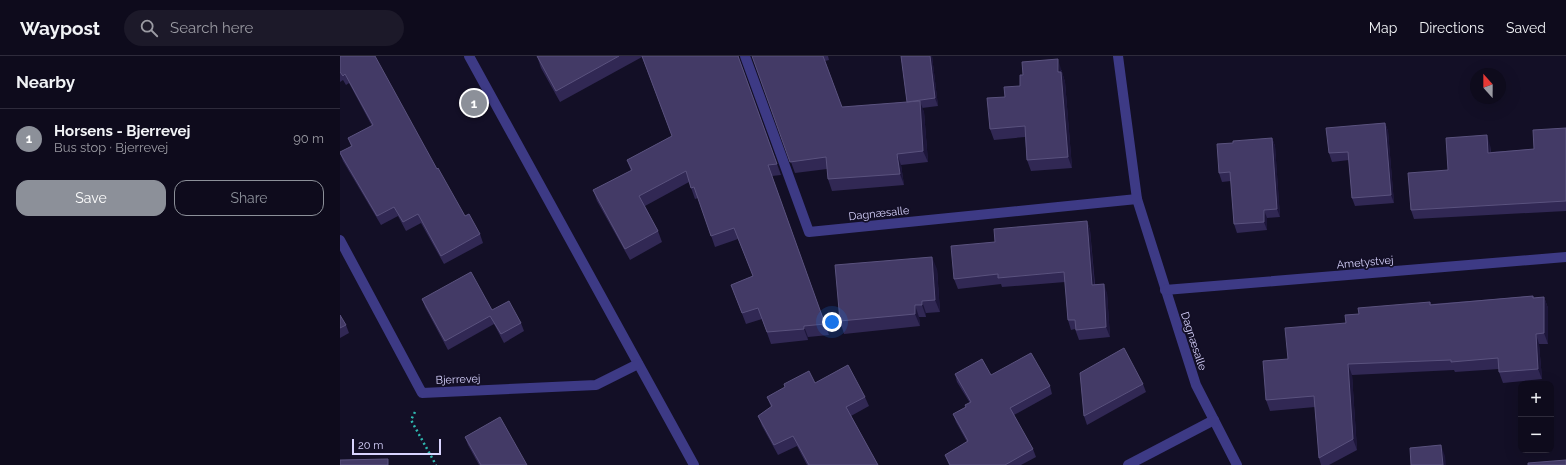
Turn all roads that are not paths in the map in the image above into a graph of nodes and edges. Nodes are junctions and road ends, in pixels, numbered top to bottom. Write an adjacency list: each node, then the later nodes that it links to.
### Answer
1 (469, 56): 8 (street)
2 (745, 56): 4 (street, Dagnæsalle)
3 (1118, 56): 4 (street, Dagnæsalle)
4 (1137, 199): 7 (street, Dagnæsalle)
5 (340, 240): 8 (street, Bjerrevej)
6 (1566, 257): 7 (street, Ametystvej)
7 (1165, 290): 9 (street, Dagnæsalle)
8 (638, 364): 10 (street)
9 (1214, 420): 11 (street); 12 (street, Dagnæsalle)
10 (694, 465)
11 (1128, 465)
12 (1237, 465)

